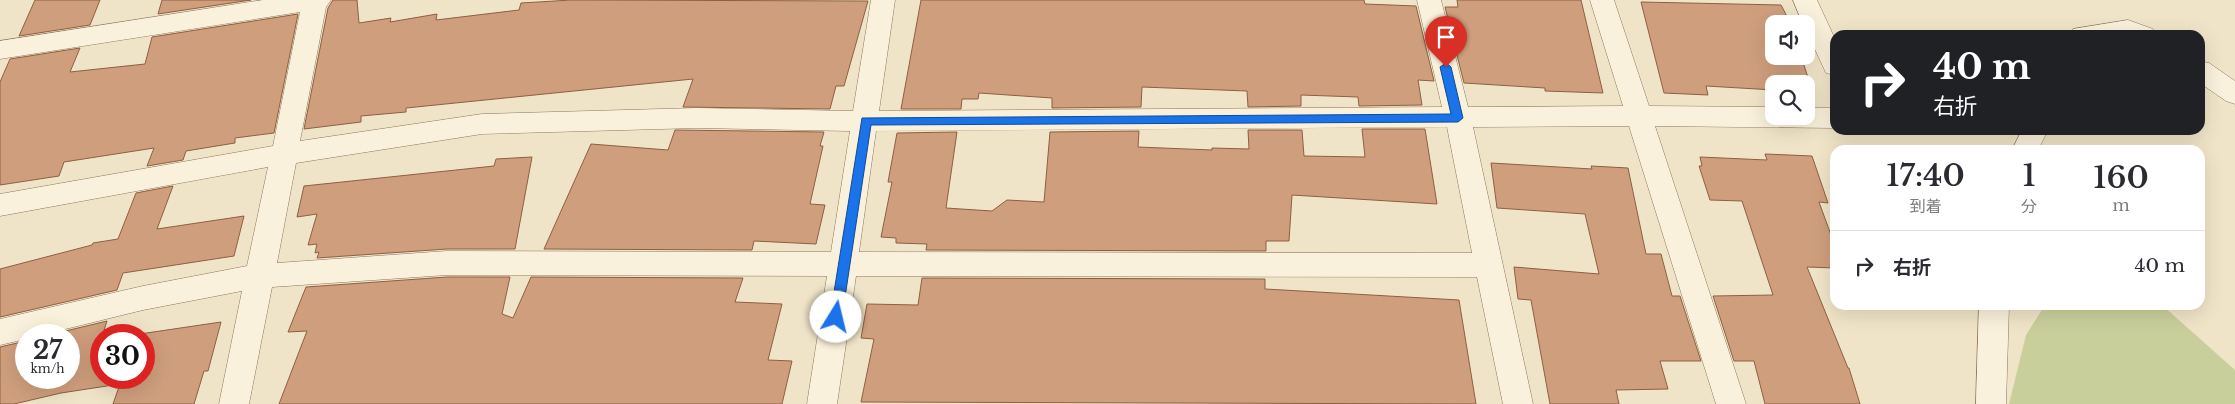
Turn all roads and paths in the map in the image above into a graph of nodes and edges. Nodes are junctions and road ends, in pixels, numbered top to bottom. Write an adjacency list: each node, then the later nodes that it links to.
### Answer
1 (315, 0): 2 (street); 7 (street); 15 (street)
2 (319, 0)
3 (883, 0): 14 (street)
4 (1429, 0): 12 (street)
5 (1602, 0): 11 (street)
6 (1805, 0): 8 (street)
7 (0, 50)
8 (1830, 55)
9 (2205, 73): 10 (street)
10 (2235, 94)
11 (1639, 116): 12 (street); 13 (street); 25 (street)
12 (1458, 118): 14 (street); 18 (street)
13 (1830, 118)
14 (866, 121): 15 (street); 17 (street)
15 (284, 154): 16 (street); 19 (street)
16 (0, 205)
17 (844, 264): 18 (street); 19 (street); 23 (street)
18 (1488, 265): 24 (street)
19 (260, 276): 21 (street); 22 (street)
20 (1994, 310): 26 (street)
21 (0, 332)
22 (234, 404)
23 (822, 404)
24 (1518, 404)
25 (1731, 404)
26 (1991, 404)

